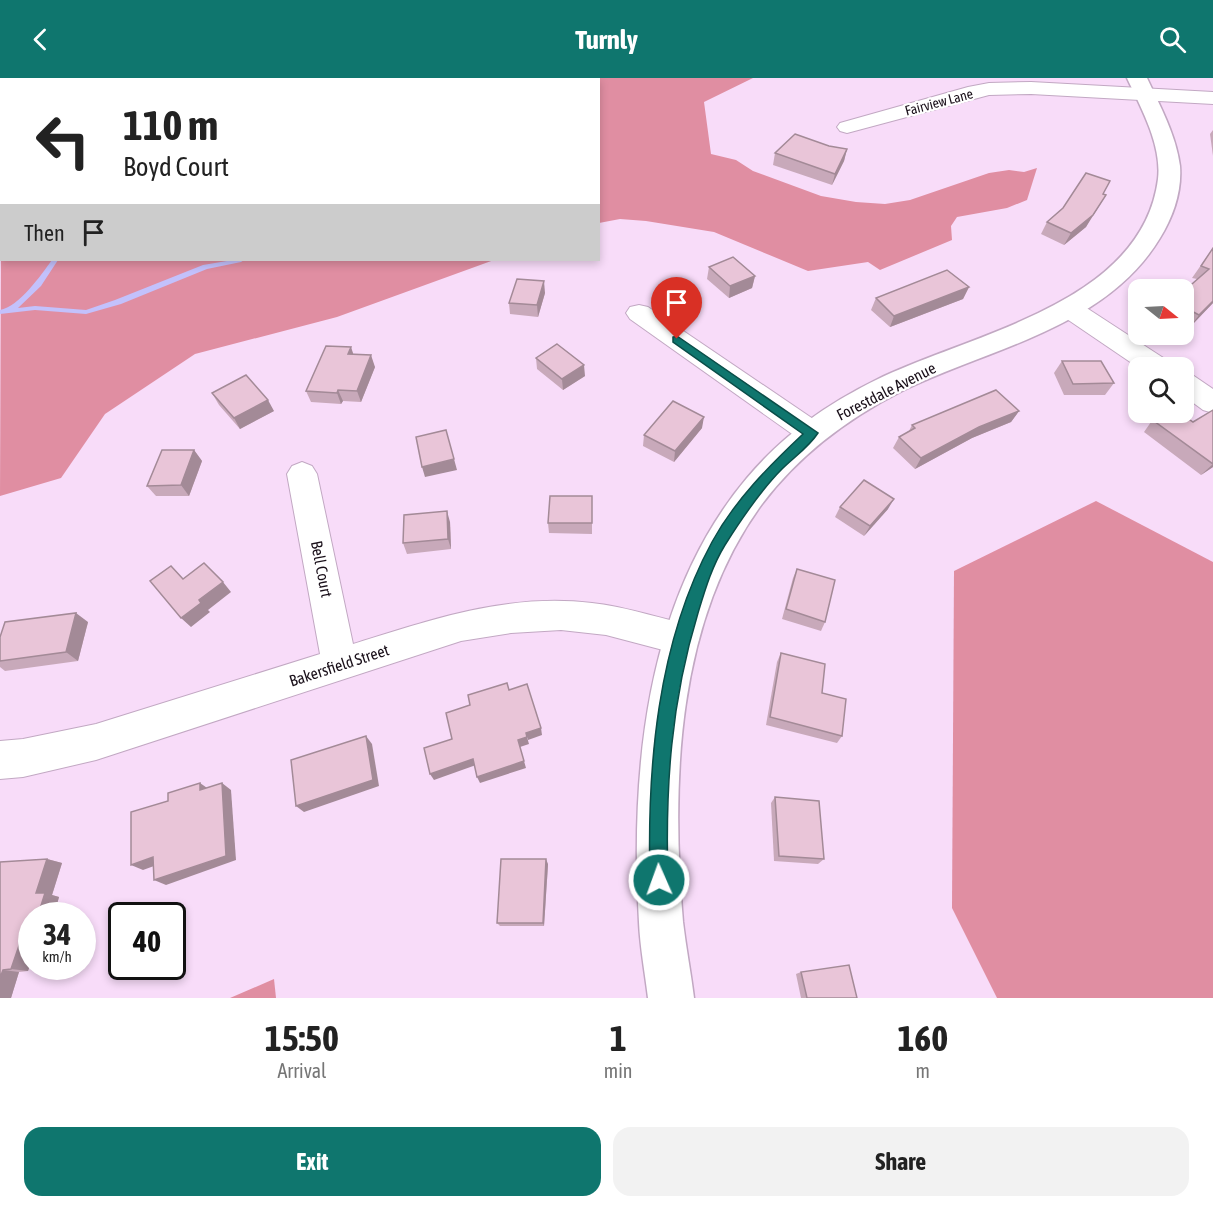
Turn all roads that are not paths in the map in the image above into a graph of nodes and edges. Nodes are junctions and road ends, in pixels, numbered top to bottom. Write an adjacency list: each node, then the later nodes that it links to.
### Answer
1 (1141, 87): 2 (street, Fairview Lane); 3 (street, Fairview Lane); 4 (street, Forestdale Avenue)
2 (1213, 98)
3 (848, 127)
4 (1070, 309): 6 (street); 9 (street, Forestdale Avenue)
5 (639, 313): 9 (street)
6 (1142, 357)
7 (1194, 390): 8 (street)
8 (1213, 403)
9 (812, 433): 11 (street, Forestdale Avenue)
10 (302, 474): 12 (street, Bell Court)
11 (682, 639): 12 (street, Bakersfield Street); 14 (street, Forestdale Avenue)
12 (340, 665): 13 (street, Bakersfield Street)
13 (0, 760)
14 (671, 998)

